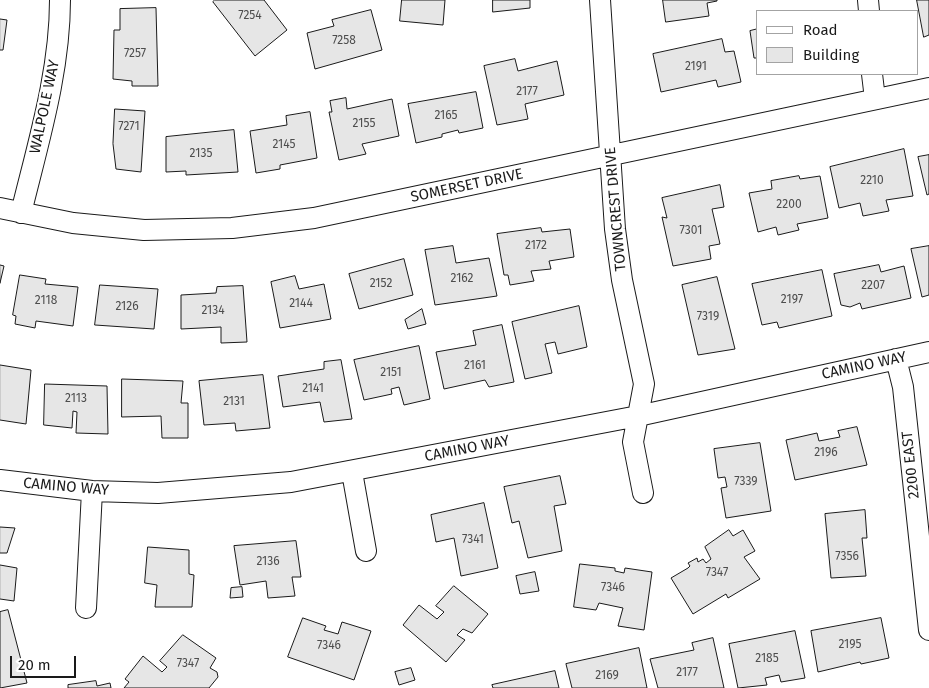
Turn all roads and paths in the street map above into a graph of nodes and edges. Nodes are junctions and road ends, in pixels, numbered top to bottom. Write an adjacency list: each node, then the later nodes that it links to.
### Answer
1 (60, 0): 8 (street, WALPOLE WAY)
2 (600, 0): 6 (street, TOWNCREST DRIVE)
3 (872, 75): 5 (street)
4 (929, 88): 5 (street, SOMERSET DRIVE)
5 (875, 99): 6 (street, SOMERSET DRIVE)
6 (611, 155): 8 (street, SOMERSET DRIVE); 11 (street, TOWNCREST DRIVE)
7 (0, 208): 8 (street, SOMERSET DRIVE)
8 (21, 213)
9 (929, 352): 10 (street, CAMINO WAY)
10 (896, 359): 11 (street, CAMINO WAY); 18 (street, 2200 EAST)
11 (638, 416): 12 (street, CAMINO WAY); 15 (street, TOWNCREST DRIVE)
12 (352, 472): 14 (street, CAMINO WAY); 16 (street)
13 (0, 480): 14 (street, CAMINO WAY)
14 (92, 491): 17 (street)
15 (643, 493)
16 (366, 551)
17 (86, 608)
18 (929, 630)

